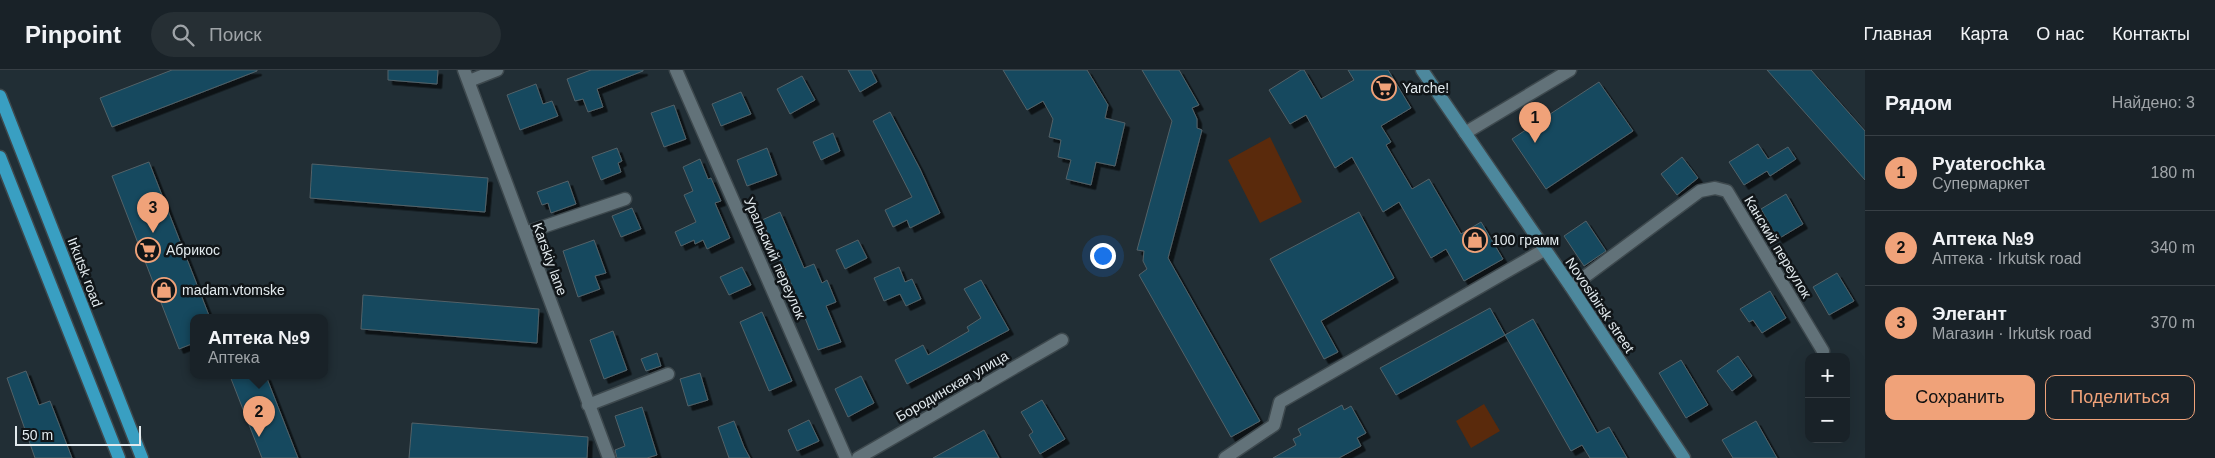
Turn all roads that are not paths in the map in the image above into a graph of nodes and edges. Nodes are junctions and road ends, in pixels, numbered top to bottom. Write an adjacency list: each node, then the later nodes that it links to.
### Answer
1 (497, 70): 5 (street)
2 (676, 70): 20 (street, Уральский переулок)
3 (1422, 70): 7 (street, Novosibirsk street)
4 (1570, 70): 7 (street)
5 (467, 75): 10 (street, Karskiy lane)
6 (0, 96): 18 (main road, Irkutsk road)
7 (1465, 133): 11 (street, Novosibirsk street)
8 (0, 157): 17 (main road)
9 (626, 199): 10 (street)
10 (524, 233): 16 (street, Karskiy lane)
11 (1544, 250): 12 (street, Novosibirsk street); 22 (street)
12 (1571, 287): 14 (street, Канский переулок); 23 (street, Novosibirsk street)
13 (1062, 340): 21 (street, Бородинская улица)
14 (1824, 351)
15 (668, 374): 16 (street)
16 (588, 404): 19 (street, Karskiy lane)
17 (119, 458)
18 (142, 458)
19 (609, 458)
20 (846, 458)
21 (858, 458)
22 (1225, 458)
23 (1684, 458)

